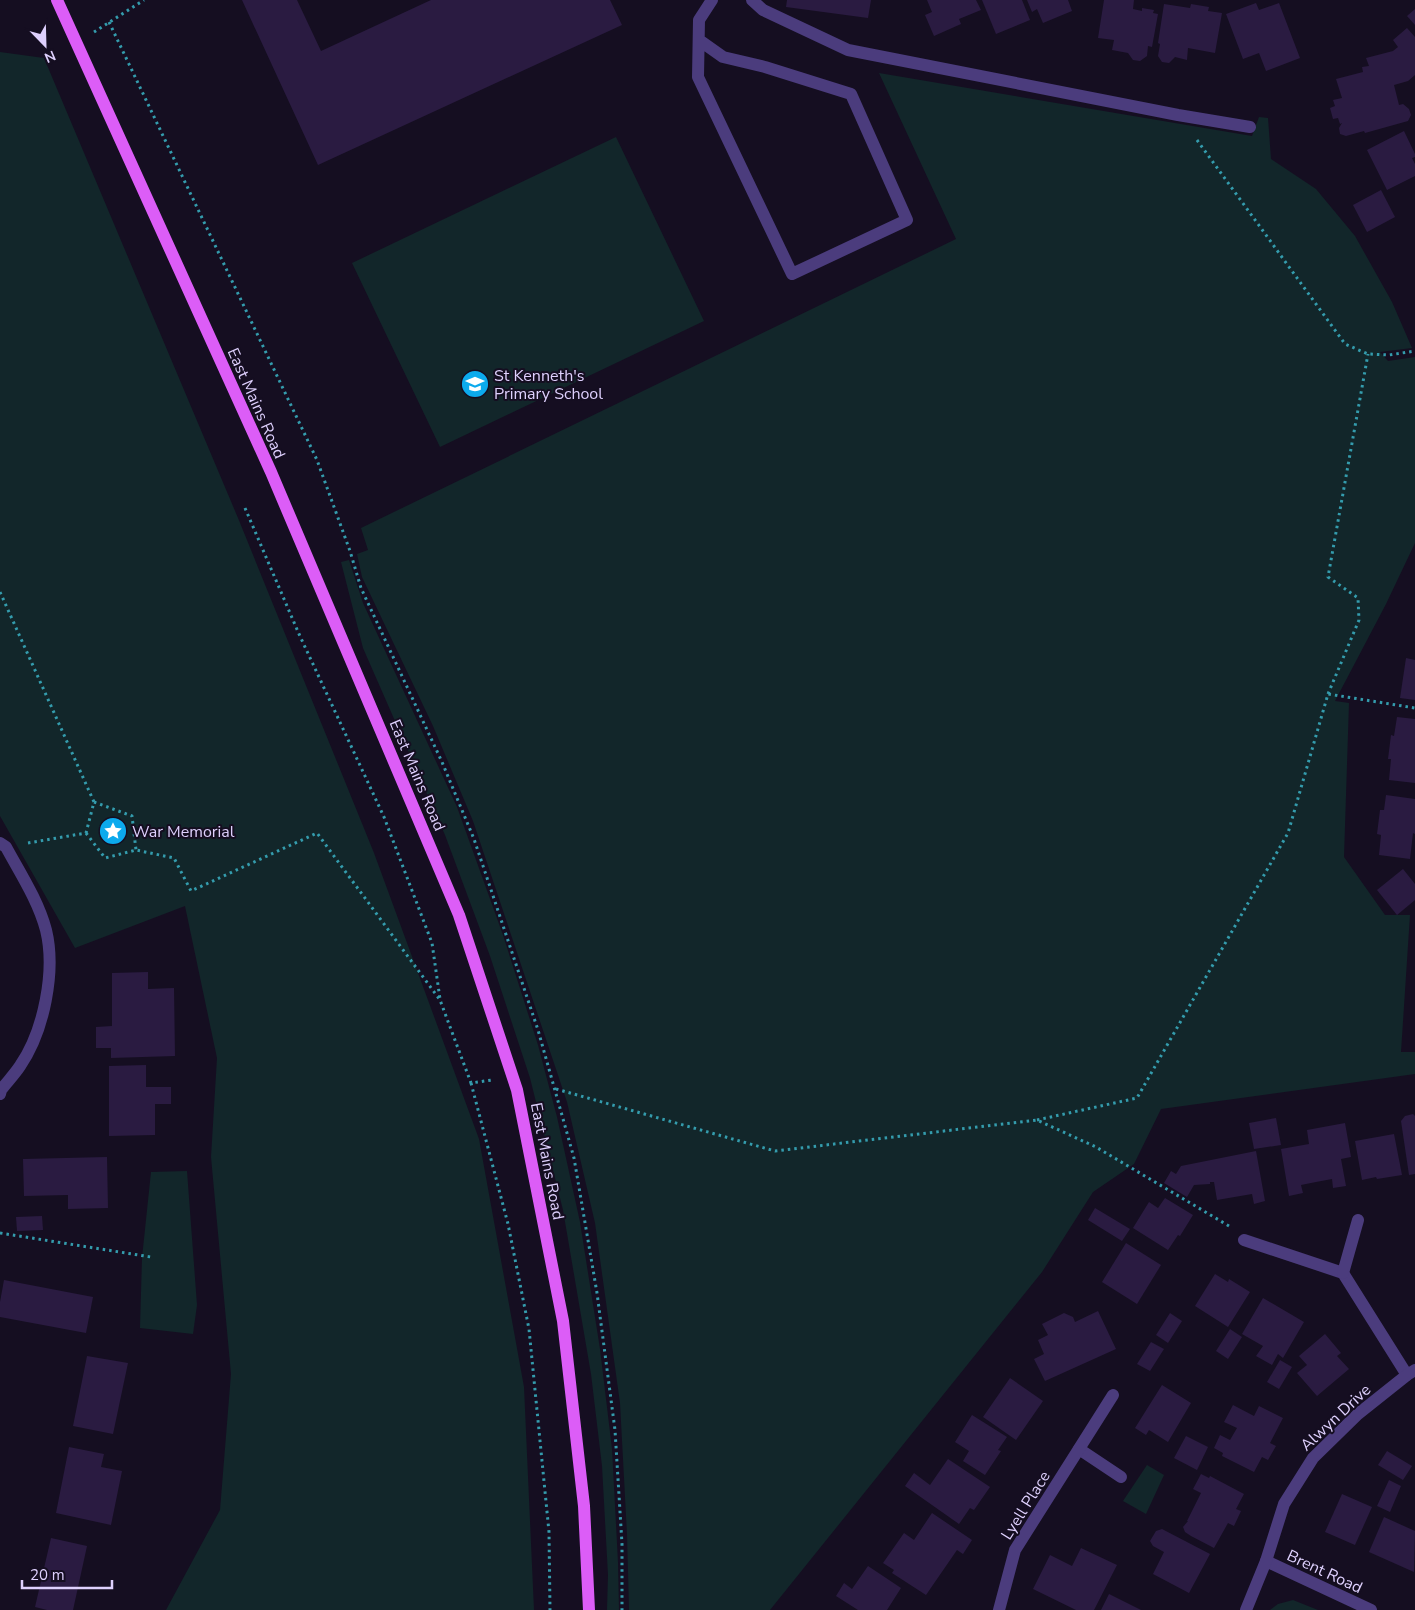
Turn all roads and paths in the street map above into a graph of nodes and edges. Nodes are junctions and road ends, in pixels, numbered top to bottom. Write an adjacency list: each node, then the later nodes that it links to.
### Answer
1 (57, 0): 6 (main road, East Mains Road)
2 (144, 0): 6 (path)
3 (712, 0): 5 (street)
4 (752, 0): 7 (street)
5 (699, 40): 5 (street)
6 (77, 43): 20 (main road, East Mains Road)
7 (1178, 115): 8 (street); 10 (path)
8 (1250, 127)
9 (1415, 351): 10 (path)
10 (1368, 354): 13 (path)
11 (245, 508): 19 (path)
12 (0, 592): 15 (path)
13 (1328, 694): 14 (path); 24 (path)
14 (1415, 708)
15 (94, 802): 16 (path); 18 (path)
16 (86, 833): 17 (path); 18 (path)
17 (3, 845): 23 (street)
18 (136, 850): 19 (path)
19 (440, 1000): 21 (path)
20 (513, 1077): 21 (path); 36 (main road, East Mains Road)
21 (471, 1083): 35 (path)
22 (556, 1089): 24 (path)
23 (0, 1092)
24 (1037, 1120): 27 (path)
25 (1358, 1220): 29 (street)
26 (0, 1233): 28 (path)
27 (1244, 1240): 29 (street)
28 (152, 1257)
29 (1343, 1273): 30 (street)
30 (1411, 1373): 34 (street, Alwyn Drive)
31 (1114, 1395): 32 (street, Lyell Place)
32 (1079, 1449): 33 (street); 37 (street, Lyell Place)
33 (1121, 1477)
34 (1266, 1561): 38 (street, Alwyn Drive); 39 (street, Brent Road)
35 (550, 1610)
36 (589, 1610)
37 (999, 1610)
38 (1246, 1610)
39 (1371, 1610)

